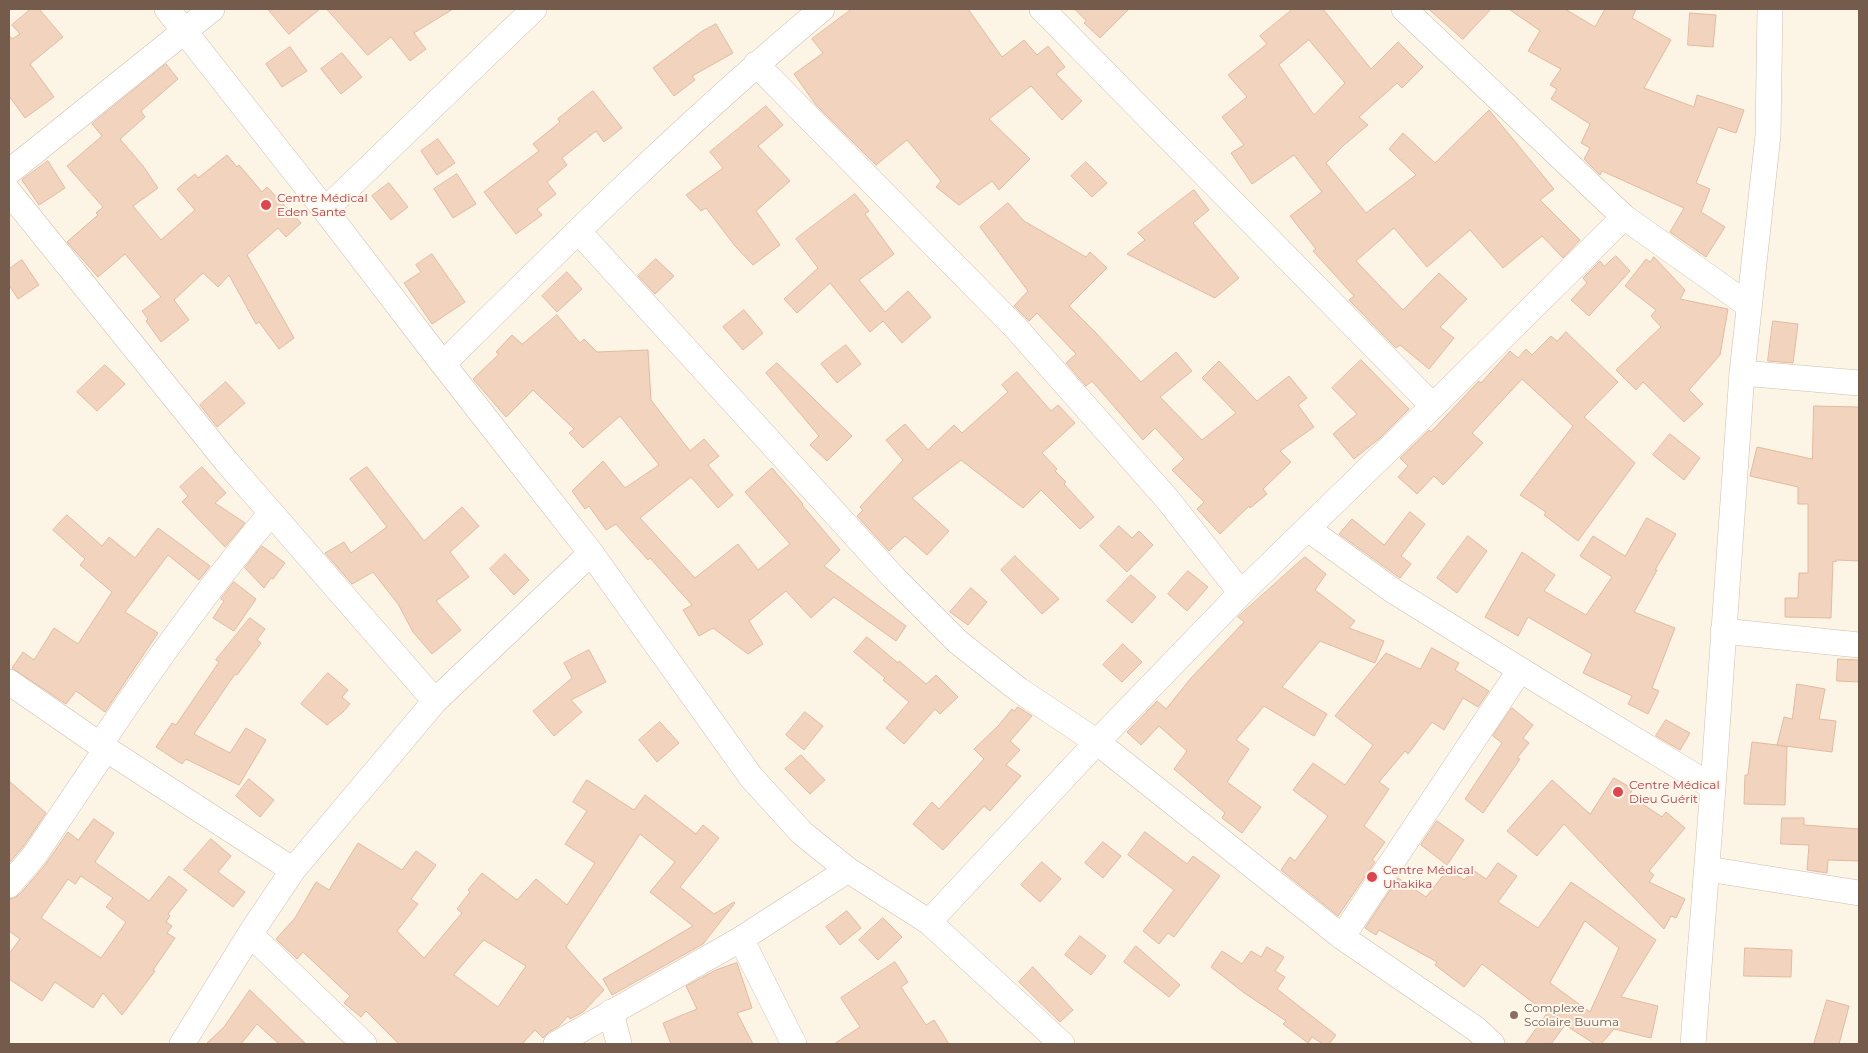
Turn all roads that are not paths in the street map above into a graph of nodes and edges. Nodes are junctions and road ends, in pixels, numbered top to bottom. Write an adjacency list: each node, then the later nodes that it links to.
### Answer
1 (167, 9): 8 (street)
2 (212, 9): 8 (street)
3 (534, 9): 12 (street)
4 (822, 9): 9 (street)
5 (1042, 9): 19 (street)
6 (1404, 9): 13 (street)
7 (1770, 9): 15 (street)
8 (185, 31): 10 (street); 12 (street)
9 (756, 64): 14 (street); 23 (street)
10 (9, 172)
11 (9, 192): 20 (street)
12 (326, 210): 16 (street)
13 (1624, 217): 15 (street); 19 (street)
14 (578, 231): 16 (street); 29 (street)
15 (1748, 305): 17 (street)
16 (443, 364): 22 (street)
17 (1742, 373): 18 (street); 24 (street)
18 (1859, 383)
19 (1433, 406): 21 (street)
20 (270, 513): 28 (street); 30 (street)
21 (1308, 529): 23 (street); 26 (street)
22 (591, 553): 28 (street); 34 (street)
23 (1241, 593): 29 (street)
24 (1724, 631): 25 (street); 31 (street)
25 (1859, 645)
26 (1520, 670): 31 (street); 39 (street)
27 (9, 682): 30 (street)
28 (434, 701): 33 (street)
29 (1097, 742): 37 (street); 39 (street)
30 (103, 747): 33 (street); 35 (street)
31 (1713, 787): 32 (street)
32 (1707, 869): 36 (street); 49 (street)
33 (294, 870): 38 (street)
34 (848, 870): 37 (street); 40 (street)
35 (9, 886)
36 (1859, 893)
37 (928, 922): 47 (street)
38 (250, 934): 42 (street); 43 (street)
39 (1342, 936): 48 (street)
40 (741, 939): 41 (street); 46 (street)
41 (611, 1012): 44 (street); 45 (street)
42 (182, 1044)
43 (364, 1044)
44 (556, 1044)
45 (619, 1044)
46 (794, 1044)
47 (1062, 1044)
48 (1492, 1044)
49 (1692, 1044)

